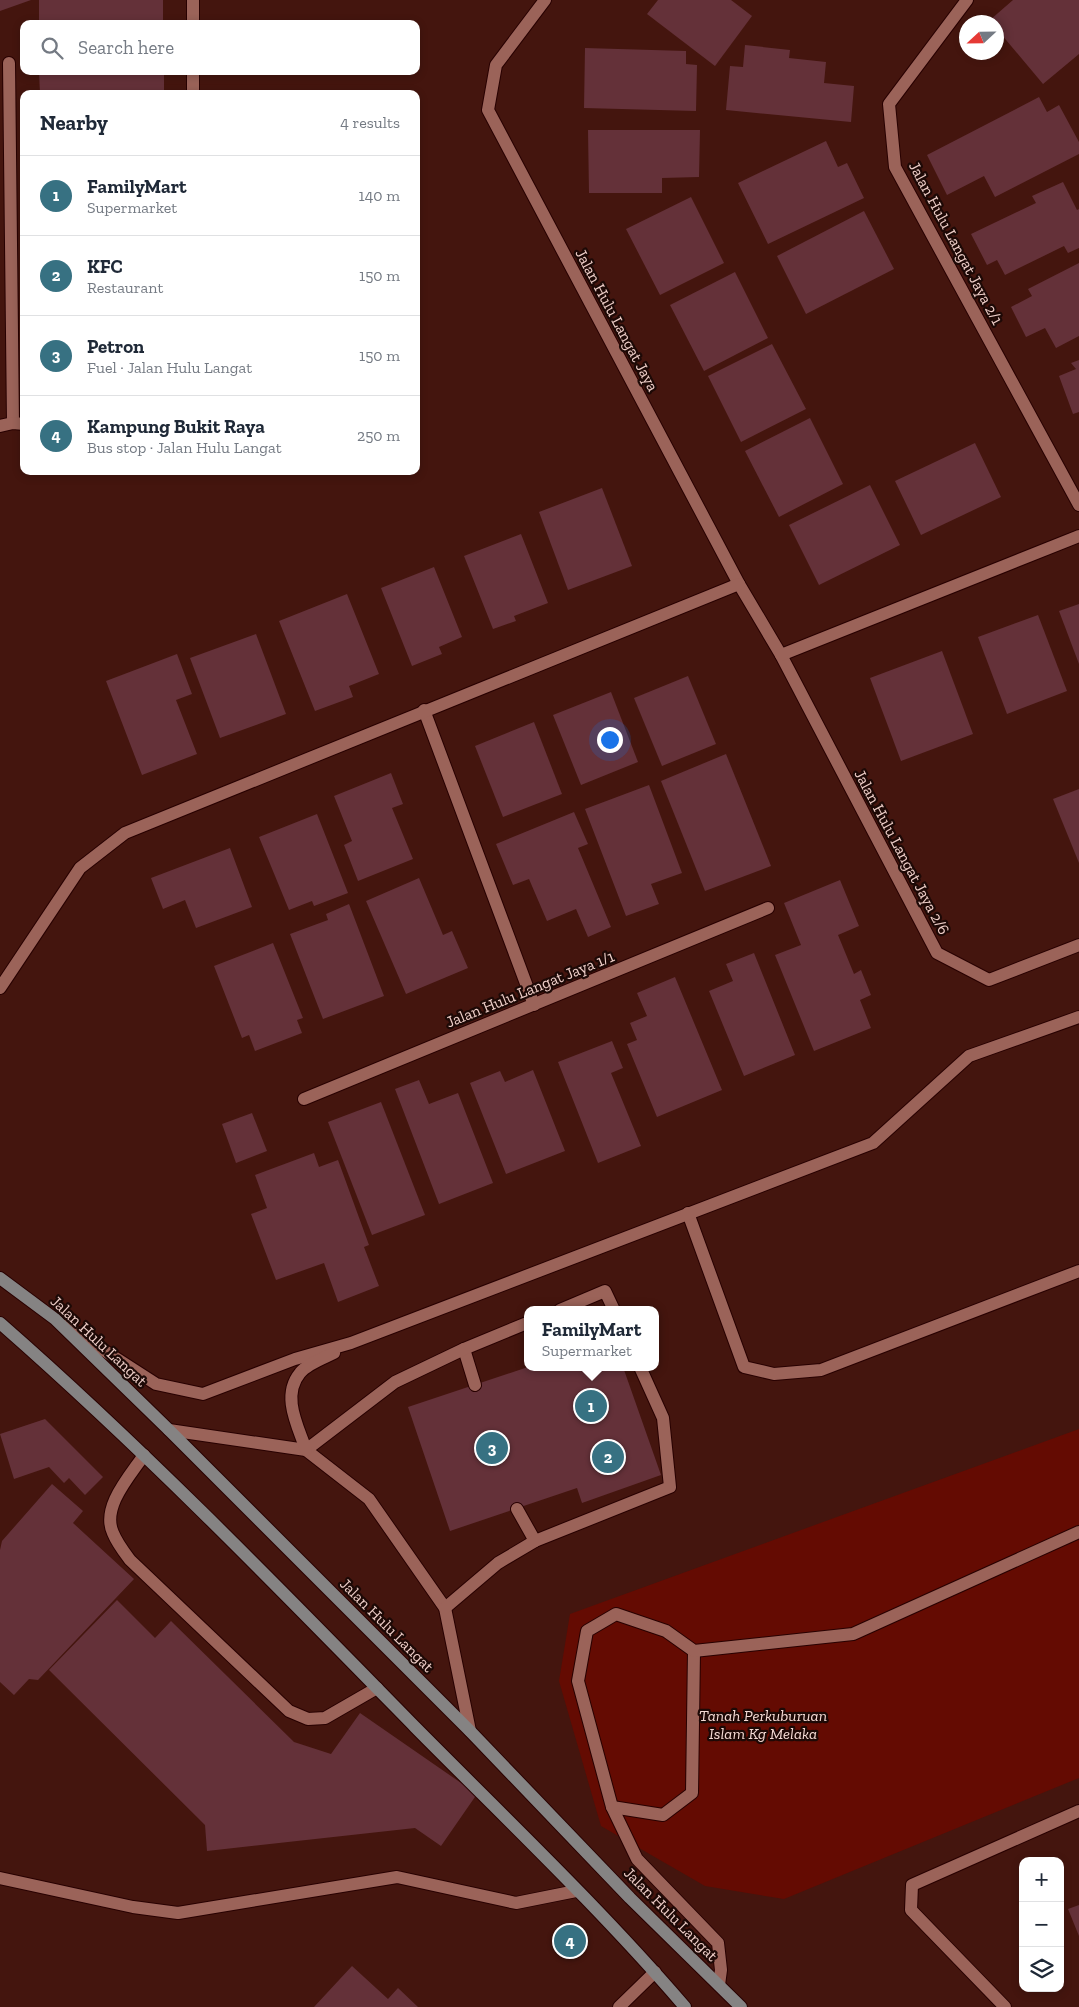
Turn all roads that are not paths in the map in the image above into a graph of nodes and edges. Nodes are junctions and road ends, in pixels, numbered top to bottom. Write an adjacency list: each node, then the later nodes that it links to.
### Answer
1 (194, 0): 4 (street)
2 (544, 0): 12 (street, Jalan Hulu Langat Jaya)
3 (967, 0): 10 (street, Jalan Hulu Langat Jaya 2/1)
4 (194, 20)
5 (9, 63): 8 (street)
6 (193, 75): 7 (street)
7 (193, 90)
8 (18, 424): 9 (street)
9 (0, 426)
10 (1079, 505)
11 (1079, 536): 13 (street)
12 (739, 584): 13 (street, Jalan Hulu Langat Jaya); 14 (street)
13 (781, 655): 16 (street, Jalan Hulu Langat Jaya 2/6)
14 (424, 710): 17 (street); 18 (street)
15 (768, 908): 18 (street, Jalan Hulu Langat Jaya 1/1)
16 (1079, 945)
17 (0, 988)
18 (534, 1005): 20 (street, Jalan Hulu Langat Jaya 1/1)
19 (1079, 1017): 21 (street)
20 (304, 1099)
21 (688, 1213): 22 (street); 29 (street)
22 (1079, 1271)
23 (0, 1278): 26 (main road, Jalan Hulu Langat)
24 (569, 1306): 25 (street)
25 (612, 1306)
26 (55, 1318): 29 (street); 33 (main road, Jalan Hulu Langat)
27 (0, 1323): 35 (main road)
28 (524, 1324): 30 (street)
29 (351, 1343): 34 (street)
30 (464, 1349): 32 (street); 34 (street)
31 (642, 1371): 38 (street)
32 (475, 1385)
33 (169, 1430): 34 (street); 42 (main road, Jalan Hulu Langat)
34 (306, 1450): 39 (street)
35 (144, 1456): 41 (main road); 41 (street)
36 (517, 1509): 38 (street)
37 (1079, 1532): 40 (street)
38 (535, 1541): 39 (street)
39 (445, 1608): 42 (street)
40 (694, 1651): 43 (street); 43 (street)
41 (377, 1688): 46 (main road)
42 (470, 1731): 48 (main road, Jalan Hulu Langat)
43 (612, 1807): 48 (street)
44 (1079, 1811): 52 (street)
45 (0, 1878): 46 (street)
46 (576, 1891): 47 (main road)
47 (655, 1972): 49 (street); 50 (main road)
48 (719, 1985): 51 (main road, Jalan Hulu Langat)
49 (619, 2007)
50 (685, 2007)
51 (741, 2007)
52 (1005, 2007)

